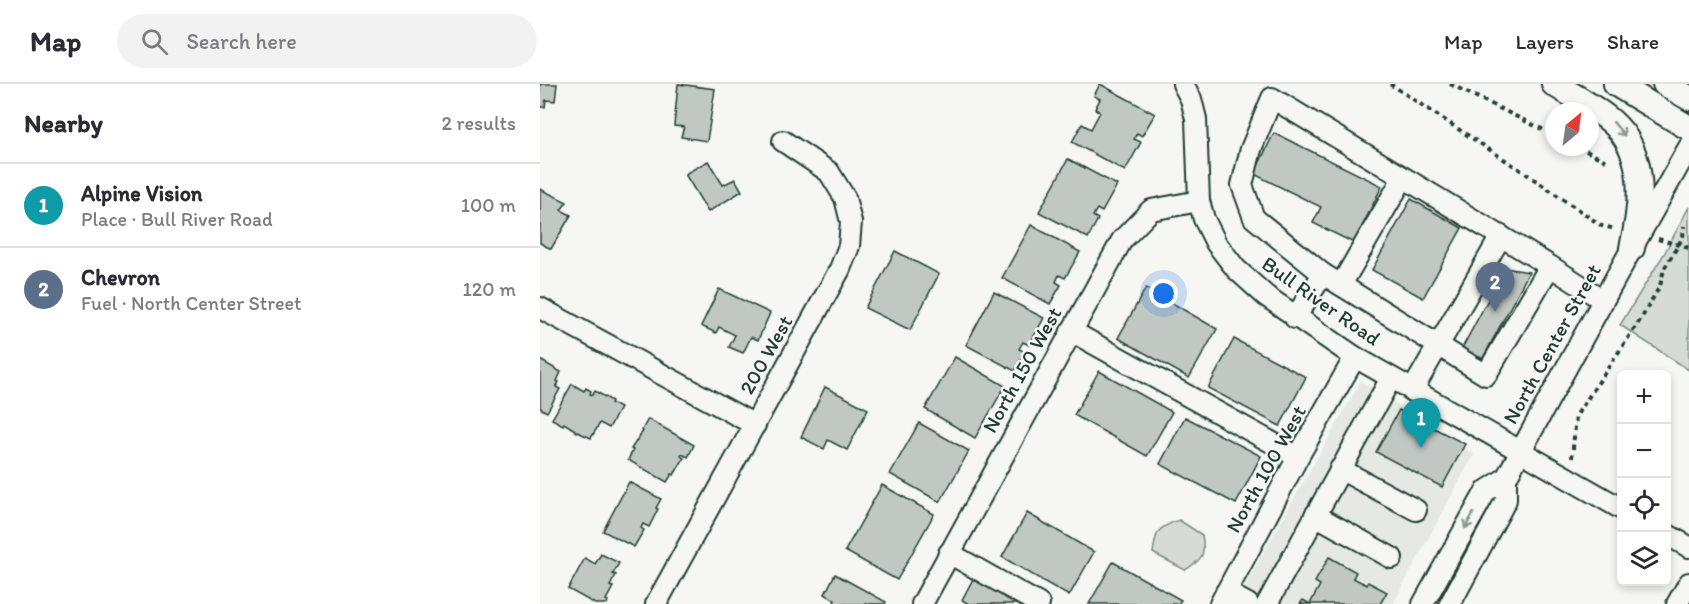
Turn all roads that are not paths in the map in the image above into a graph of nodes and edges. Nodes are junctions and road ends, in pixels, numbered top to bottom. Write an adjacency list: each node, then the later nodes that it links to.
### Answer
1 (1183, 84): 10 (street, Bull River Road)
2 (1554, 84): 12 (main road, one-way to 12)
3 (1616, 84): 6 (main road)
4 (1665, 84): 5 (main road)
5 (1689, 98)
6 (1689, 128)
7 (783, 141): 24 (street, 200 West)
8 (1689, 147): 12 (street, North Center Street)
9 (1403, 178): 11 (street); 14 (street); 15 (street)
10 (1199, 201): 18 (street, Bull River Road); 19 (street, North 150 West)
11 (1501, 236): 13 (street); 20 (street)
12 (1636, 239): 16 (street, North Center Street)
13 (1550, 266): 16 (street); 20 (street)
14 (1323, 274): 15 (street); 18 (street)
15 (1341, 285): 20 (street)
16 (1603, 300): 25 (street, North Center Street)
17 (540, 308): 24 (street)
18 (1295, 318): 21 (street, Bull River Road)
19 (1071, 330): 26 (street); 34 (street, North 150 West)
20 (1439, 346): 23 (street)
21 (1355, 357): 22 (street, Bull River Road); 26 (street, North 100 West)
22 (1391, 378): 23 (street, Bull River Road); 27 (street)
23 (1412, 390): 25 (street, Bull River Road)
24 (755, 425): 38 (street, 200 West)
25 (1520, 451): 28 (street, North Center Street); 29 (street, Bull River Road)
26 (1298, 457): 37 (street, North 100 West)
27 (1340, 469): 30 (street); 31 (street)
28 (1506, 478): 43 (street, North Center Street, one-way to 43); 44 (street, North Center Street)
29 (1617, 506)
30 (1416, 510)
31 (1315, 515): 35 (street); 42 (street)
32 (1671, 537): 33 (street)
33 (1689, 547)
34 (949, 553): 39 (street, North 150 West); 40 (street)
35 (1392, 558)
36 (1689, 583): 45 (street)
37 (1223, 598): 41 (street)
38 (656, 604)
39 (922, 604)
40 (1039, 604)
41 (1248, 604)
42 (1267, 604)
43 (1423, 604)
44 (1450, 604)
45 (1677, 604)

